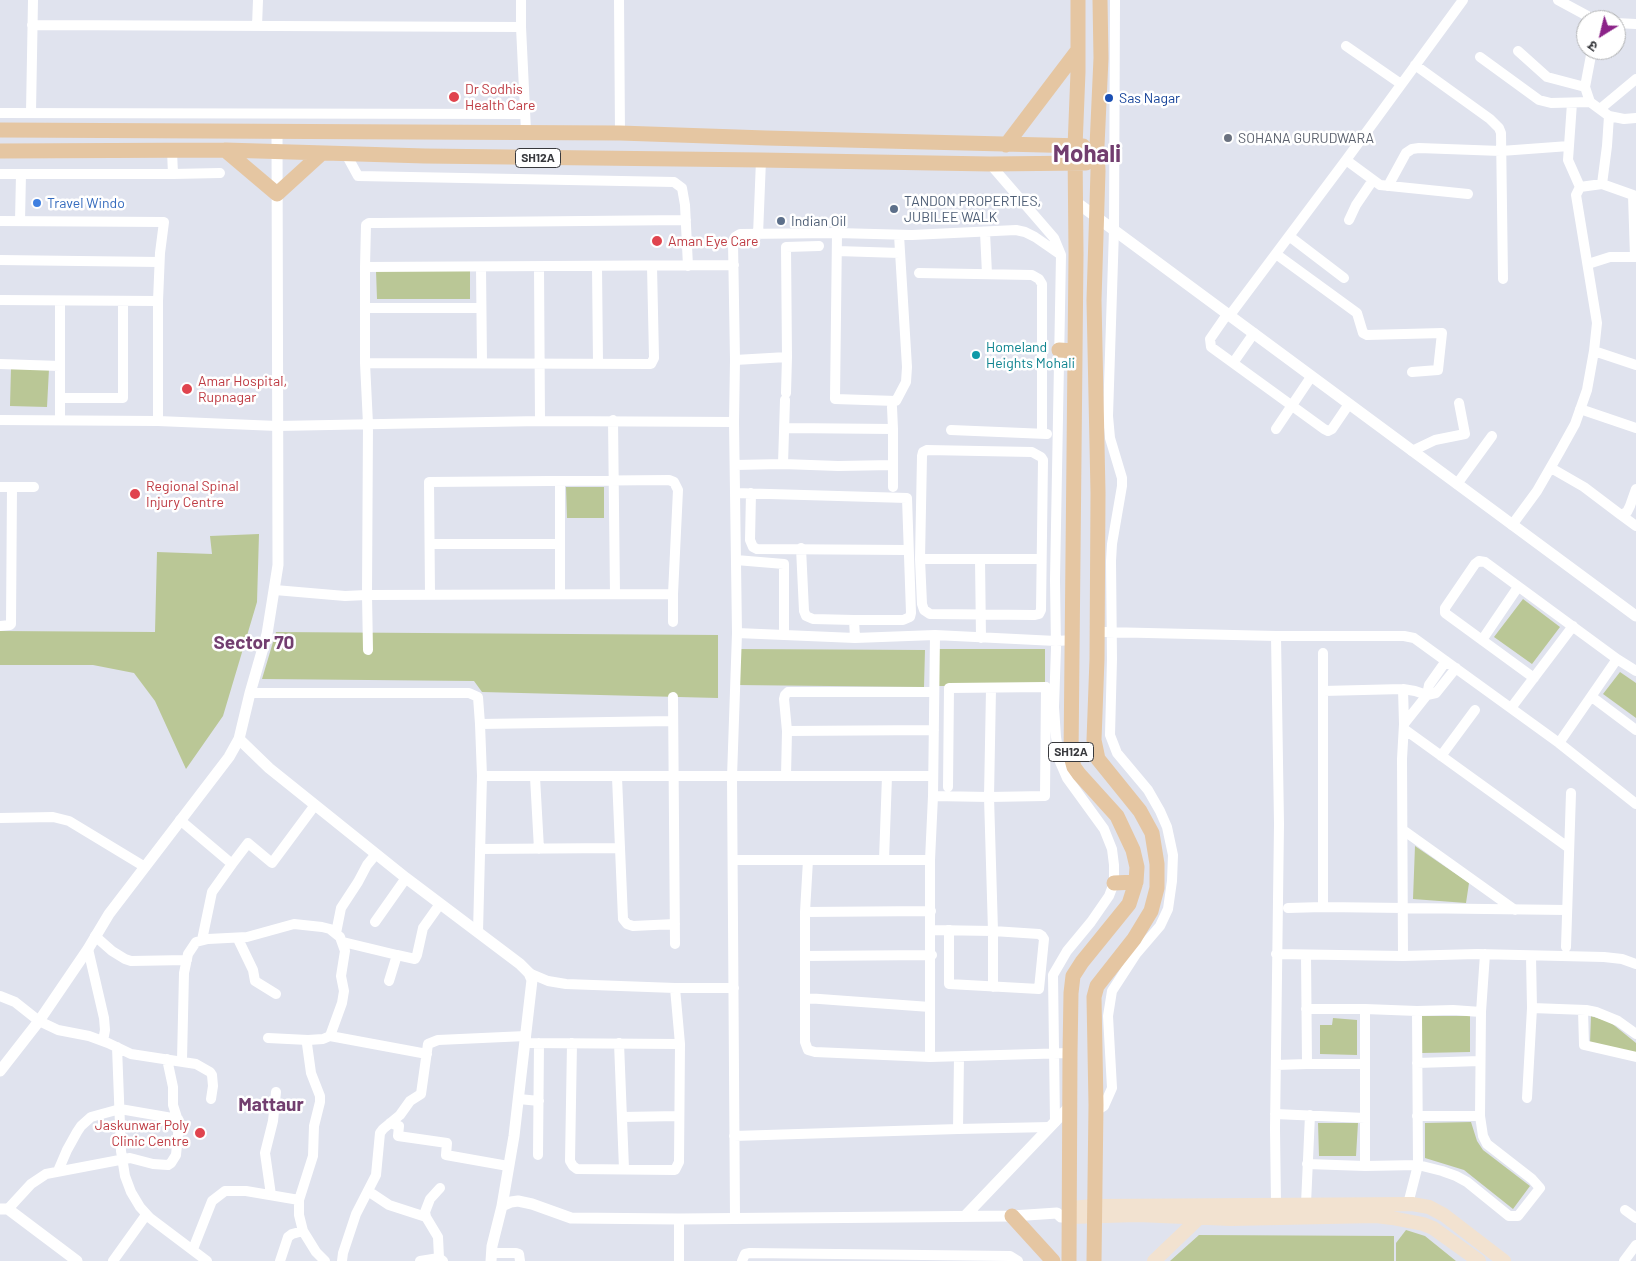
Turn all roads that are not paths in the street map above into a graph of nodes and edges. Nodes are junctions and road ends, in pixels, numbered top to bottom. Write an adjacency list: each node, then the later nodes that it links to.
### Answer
1 (33, 0): 11 (street)
2 (258, 0): 12 (street)
3 (522, 0): 13 (street)
4 (618, 0): 34 (street)
5 (1078, 0): 15 (main road)
6 (1100, 0): 37 (main road)
7 (1115, 0): 68 (street)
8 (1463, 0): 19 (street)
9 (1560, 0): 10 (street)
10 (1578, 10)
11 (32, 25): 12 (street); 27 (street)
12 (257, 26): 13 (street)
13 (521, 27): 28 (street)
14 (1346, 46): 21 (street)
15 (1078, 50): 35 (main road); 36 (main road)
16 (1518, 51): 22 (street)
17 (1480, 57): 24 (street)
18 (1590, 60): 22 (street)
19 (1415, 65): 21 (street); 42 (street)
20 (1636, 79): 25 (street)
21 (1401, 84): 47 (street)
22 (1585, 87): 23 (street)
23 (1590, 102): 24 (street); 25 (street)
24 (1572, 103): 38 (street)
25 (1600, 109): 29 (street)
26 (0, 112): 27 (street)
27 (31, 112): 28 (street)
28 (525, 114): 33 (street)
29 (1609, 116): 30 (street); 56 (street)
30 (1636, 118)
31 (0, 130): 32 (main road, SH12A)
32 (277, 131): 33 (main road, SH12A); 43 (street)
33 (526, 131): 34 (main road, SH12A)
34 (620, 132): 35 (main road, SH12A)
35 (1006, 145): 36 (main road, SH12A)
36 (1075, 146): 37 (main road, SH12A); 48 (main road, SH12A)
37 (1097, 146): 49 (main road, SH12A)
38 (1569, 146): 42 (street); 58 (street)
39 (225, 150): 41 (main road, SH12A); 43 (main road, SH12A); 59 (main road)
40 (0, 151): 41 (main road, SH12A)
41 (172, 151): 54 (street)
42 (1501, 151): 57 (street); 93 (street)
43 (278, 152): 44 (main road, SH12A); 59 (street)
44 (322, 153): 45 (main road, SH12A); 59 (main road)
45 (346, 154): 46 (main road, SH12A); 64 (street)
46 (761, 160): 50 (main road, SH12A); 71 (street)
47 (1346, 160): 55 (street); 73 (street)
48 (1076, 163): 49 (main road, SH12A); 50 (main road, SH12A); 62 (main road, SH12A)
49 (1097, 163): 63 (main road, SH12A)
50 (990, 164): 77 (street)
51 (220, 173): 54 (street)
52 (0, 174): 53 (street)
53 (21, 174): 54 (street); 67 (street)
54 (173, 174)
55 (1373, 180): 57 (street); 65 (street)
56 (1602, 184): 58 (street); 61 (street)
57 (1388, 186): 60 (street)
58 (1580, 187): 82 (street)
59 (277, 194): 132 (street)
60 (1468, 194)
61 (1634, 195): 79 (street)
62 (1076, 202): 63 (street); 77 (main road, SH12A)
63 (1096, 216): 68 (street); 180 (main road, SH12A)
64 (686, 220): 87 (street); 88 (street)
65 (1349, 220)
66 (0, 221): 67 (street)
67 (20, 221): 81 (street)
68 (1114, 230): 100 (street); 180 (street)
69 (985, 232): 72 (street); 77 (street); 91 (street)
70 (837, 233): 71 (street); 72 (street); 75 (street)
71 (758, 234): 83 (street)
72 (899, 235): 76 (street)
73 (1289, 236): 78 (street); 92 (street)
74 (819, 246): 105 (street)
75 (837, 247): 76 (street); 76 (street)
76 (900, 250)
77 (1068, 254): 102 (street); 103 (main road, SH12A)
78 (1276, 254): 100 (street); 115 (street)
79 (1636, 257): 82 (street)
80 (0, 260): 81 (street)
81 (159, 262): 97 (street)
82 (1588, 264): 104 (street)
83 (734, 265): 87 (street); 106 (street)
84 (539, 266): 85 (street); 89 (street); 109 (street)
85 (597, 266): 86 (street); 110 (street)
86 (652, 266): 87 (street); 110 (street)
87 (688, 266)
88 (365, 267): 89 (street); 98 (street)
89 (481, 267): 99 (street)
90 (919, 273): 91 (street)
91 (987, 274): 128 (street)
92 (1344, 278)
93 (1503, 279)
94 (0, 300): 95 (street)
95 (60, 301): 96 (street); 114 (street)
96 (123, 301): 97 (street); 117 (street)
97 (158, 301): 127 (street)
98 (365, 308): 99 (street); 107 (street)
99 (481, 308): 108 (street)
100 (1229, 314): 101 (street); 111 (street)
101 (1254, 333): 111 (street); 116 (street)
102 (1059, 350): 103 (main road); 129 (street)
103 (1074, 350): 187 (main road, SH12A)
104 (1594, 351): 113 (street); 122 (street)
105 (787, 357): 106 (street); 133 (street)
106 (736, 360): 130 (street)
107 (365, 363): 108 (street); 131 (street)
108 (482, 363): 109 (street)
109 (540, 363): 110 (street); 125 (street)
110 (598, 363)
111 (1233, 363): 120 (street)
112 (0, 364): 114 (street)
113 (1636, 365)
114 (60, 366): 117 (street)
115 (1412, 372)
116 (1311, 377): 119 (street); 120 (street)
117 (60, 398): 124 (street)
118 (1459, 403): 141 (street)
119 (1349, 404): 120 (street); 141 (street)
120 (1292, 405): 136 (street)
121 (892, 408): 135 (street)
122 (1580, 409): 134 (street); 145 (street)
123 (0, 420): 124 (street)
124 (60, 420): 127 (street)
125 (540, 420): 126 (street); 131 (street)
126 (614, 420): 130 (street); 147 (street)
127 (158, 421): 132 (street)
128 (1042, 421): 129 (street); 138 (street)
129 (1058, 421): 139 (street)
130 (734, 422): 143 (street)
131 (368, 424): 132 (street); 173 (street)
132 (277, 426): 168 (street)
133 (785, 428): 135 (street); 142 (street)
134 (1636, 428)
135 (893, 429): 144 (street)
136 (1276, 429)
137 (951, 430): 138 (street)
138 (1042, 434): 139 (street)
139 (1057, 435): 189 (street)
140 (1492, 436): 148 (street)
141 (1412, 451): 148 (street)
142 (783, 464): 143 (street); 144 (street)
143 (735, 465): 154 (street)
144 (894, 465): 152 (street)
145 (1551, 468): 156 (street); 157 (street)
146 (560, 482): 147 (street); 159 (street); 160 (street)
147 (614, 482): 171 (street); 172 (street)
148 (1457, 484): 157 (street)
149 (0, 487): 150 (street)
150 (12, 487): 151 (street); 178 (street)
151 (34, 487)
152 (892, 487)
153 (1636, 489): 156 (street)
154 (735, 493): 155 (street); 166 (street)
155 (751, 493): 161 (street); 162 (street)
156 (1621, 515): 158 (street)
157 (1512, 525): 175 (street)
158 (1636, 526)
159 (430, 544): 160 (street); 169 (street)
160 (560, 544): 170 (street)
161 (801, 548): 162 (street); 176 (street)
162 (908, 550): 176 (street)
163 (920, 559): 164 (street); 165 (street); 174 (street)
164 (980, 559): 165 (street); 174 (street)
165 (1041, 559): 174 (street)
166 (736, 560): 181 (street); 182 (street)
167 (1518, 587): 179 (street); 188 (street); 188 (street)
168 (275, 590): 173 (street); 201 (street)
169 (430, 594): 170 (street); 173 (street)
170 (560, 594): 171 (street)
171 (615, 594): 172 (street)
172 (673, 594): 177 (street)
173 (367, 595): 190 (street)
174 (982, 614): 186 (street)
175 (1636, 616)
176 (854, 620): 185 (street)
177 (673, 622)
178 (0, 626)
179 (1573, 626): 192 (street); 196 (street)
180 (1104, 632): 184 (street); 216 (main road, SH12A); 307 (street)
181 (737, 633): 182 (street); 225 (street)
182 (784, 635): 185 (street)
183 (935, 636): 185 (street); 186 (street); 200 (street)
184 (1276, 636): 193 (street); 271 (street)
185 (855, 638)
186 (981, 638): 189 (street)
187 (1073, 640): 189 (street); 217 (main road, SH12A)
188 (1482, 640): 196 (street)
189 (1056, 641): 248 (street)
190 (368, 650)
191 (1323, 653): 199 (street)
192 (1617, 659): 195 (street); 204 (street)
193 (1446, 661): 194 (street); 202 (street)
194 (1456, 668): 202 (street); 205 (street)
195 (1636, 671)
196 (1534, 678): 205 (street)
197 (992, 689): 226 (street); 229 (street); 229 (street)
198 (1403, 689): 199 (street); 202 (street); 209 (street)
199 (1323, 691): 250 (street)
200 (934, 692): 210 (street); 212 (street)
201 (250, 693): 208 (street); 213 (street)
202 (1427, 695): 209 (street)
203 (673, 697): 207 (street)
204 (1592, 697): 211 (street); 214 (street)
205 (1511, 708): 214 (street)
206 (1475, 710): 215 (street)
207 (673, 721): 208 (street); 224 (street)
208 (480, 724): 218 (street)
209 (1404, 726): 215 (street); 234 (street)
210 (934, 730): 212 (street); 221 (street)
211 (1636, 730)
212 (786, 731): 219 (street)
213 (239, 739): 231 (street); 233 (street)
214 (1559, 743): 230 (street)
215 (1441, 756): 236 (street)
216 (1098, 759): 217 (main road); 307 (main road, SH12A)
217 (1079, 774): 247 (main road, SH12A)
218 (482, 776): 222 (street); 237 (street)
219 (786, 776): 220 (street); 225 (street)
220 (887, 776): 221 (street); 242 (street)
221 (933, 776): 228 (street)
222 (535, 777): 223 (street); 238 (street)
223 (617, 777): 224 (street); 235 (street)
224 (673, 777): 225 (street); 258 (street)
225 (732, 777): 240 (street)
226 (948, 787)
227 (1571, 793): 236 (street)
228 (933, 796): 229 (street); 243 (street)
229 (989, 797): 261 (street)
230 (1636, 804)
231 (315, 805): 239 (street); 244 (street)
232 (0, 818): 245 (street)
233 (180, 820): 244 (street); 245 (street)
234 (1402, 830): 252 (street); 254 (street)
235 (620, 848): 238 (street); 258 (street)
236 (1569, 848): 255 (street)
237 (480, 849): 238 (street); 262 (street)
238 (539, 849)
239 (376, 854): 246 (street); 263 (street)
240 (733, 860): 241 (street); 285 (street)
241 (808, 860): 242 (street); 256 (street)
242 (884, 860): 243 (street)
243 (930, 860): 253 (street)
244 (232, 864): 266 (street)
245 (145, 867): 264 (street)
246 (406, 878): 249 (street); 257 (street)
247 (1136, 882): 248 (main road); 309 (main road, SH12A)
248 (1114, 883): 311 (street)
249 (440, 904): 262 (street); 273 (street)
250 (1323, 907): 251 (street); 252 (street)
251 (1288, 908)
252 (1403, 909): 254 (street); 277 (street)
253 (931, 910): 256 (street); 259 (street)
254 (1515, 910): 255 (street)
255 (1567, 910): 269 (street)
256 (805, 912): 276 (street)
257 (375, 922)
258 (675, 924): 268 (street)
259 (931, 930): 260 (street); 274 (street)
260 (949, 930): 261 (street); 283 (street)
261 (993, 931): 283 (street); 283 (street)
262 (478, 932): 281 (street)
263 (336, 933): 265 (street); 267 (street)
264 (95, 936): 270 (street); 279 (street)
265 (238, 938): 266 (street); 286 (street)
266 (202, 940): 279 (street)
267 (343, 942): 273 (street); 298 (street)
268 (675, 944)
269 (1566, 947)
270 (88, 949): 296 (street); 302 (street)
271 (1276, 954): 275 (street); 321 (street)
272 (1486, 954): 277 (street); 278 (street); 295 (street)
273 (397, 955): 282 (street)
274 (932, 955): 276 (street); 289 (street)
275 (1306, 955): 277 (street); 291 (street)
276 (806, 956): 288 (street)
277 (1403, 956)
278 (1531, 956): 280 (street); 290 (street)
279 (187, 960): 316 (street)
280 (1636, 964)
281 (529, 973): 284 (street); 300 (street)
282 (388, 981)
283 (993, 987)
284 (675, 988): 285 (street); 306 (street)
285 (734, 988): 341 (street)
286 (276, 994)
287 (0, 996): 296 (street)
288 (806, 998): 289 (street); 312 (street)
289 (930, 1007): 312 (street)
290 (1532, 1008): 293 (street); 324 (street)
291 (1306, 1009): 292 (street); 319 (street)
292 (1365, 1009): 294 (street); 320 (street)
293 (1583, 1010): 297 (street); 314 (street)
294 (1417, 1011): 295 (street); 318 (street)
295 (1481, 1012): 317 (street)
296 (39, 1021): 302 (street); 322 (street)
297 (1636, 1034)
298 (330, 1036): 301 (street); 310 (street)
299 (268, 1038): 301 (street)
300 (526, 1039): 303 (street); 310 (street); 326 (street)
301 (308, 1040): 353 (street)
302 (102, 1041): 308 (street)
303 (539, 1043): 304 (street); 327 (street)
304 (572, 1043): 305 (street); 348 (street)
305 (619, 1043): 306 (street); 335 (street)
306 (680, 1044): 332 (street)
307 (1102, 1045): 360 (main road, SH12A)
308 (117, 1047): 315 (street); 329 (street)
309 (1070, 1053): 311 (street); 328 (main road, SH12A)
310 (427, 1054): 338 (street)
311 (1054, 1054): 313 (street); 339 (street)
312 (930, 1057): 313 (street)
313 (959, 1057): 340 (street)
314 (1636, 1057)
315 (167, 1059): 316 (street); 336 (street)
316 (182, 1060): 325 (street)
317 (1480, 1061): 318 (street); 334 (street)
318 (1417, 1063): 333 (street)
319 (1307, 1064): 320 (street); 321 (street)
320 (1364, 1064): 337 (street)
321 (1276, 1065): 330 (street)
322 (0, 1070)
323 (276, 1092): 352 (street)
324 (1527, 1098)
325 (211, 1099)
326 (519, 1099): 327 (street); 346 (street)
327 (539, 1101): 342 (street)
328 (1071, 1105): 339 (street); 361 (main road, SH12A)
329 (120, 1109): 336 (street); 343 (street); 349 (street)
330 (1275, 1114): 331 (street); 354 (street)
331 (1310, 1115): 337 (street); 344 (street)
332 (679, 1116): 335 (street); 348 (street)
333 (1417, 1116): 334 (street); 345 (street)
334 (1480, 1116): 345 (street)
335 (622, 1117): 348 (street)
336 (178, 1118): 343 (street)
337 (1365, 1118): 347 (street)
338 (390, 1123): 346 (street); 351 (street)
339 (1052, 1124): 340 (street); 363 (street)
340 (958, 1129): 341 (street)
341 (734, 1136): 366 (street)
342 (538, 1154)
343 (122, 1160): 349 (street); 362 (street)
344 (1308, 1164): 347 (street); 355 (street)
345 (1418, 1165): 347 (street); 356 (street)
346 (508, 1166): 357 (street)
347 (1365, 1166)
348 (624, 1169)
349 (58, 1171): 358 (street)
350 (440, 1188): 365 (street)
351 (368, 1191): 365 (street); 382 (street)
352 (271, 1195): 353 (street); 372 (street)
353 (299, 1200): 370 (street)
354 (1276, 1204): 355 (main road); 360 (main road)
355 (1306, 1204): 356 (main road)
356 (1408, 1204): 393 (main road)
357 (502, 1206): 369 (street); 373 (street)
358 (2, 1207): 378 (street)
359 (1625, 1210): 368 (street)
360 (1094, 1211): 361 (main road); 367 (main road); 390 (main road, SH12A)
361 (1066, 1213): 364 (street); 389 (main road, SH12A)
362 (146, 1214): 372 (street); 379 (street)
363 (965, 1216): 364 (street); 366 (street)
364 (1012, 1216): 388 (main road)
365 (426, 1217): 377 (street)
366 (735, 1217): 369 (street)
367 (1198, 1218): 391 (main road); 392 (main road)
368 (1636, 1218)
369 (680, 1219): 385 (street)
370 (303, 1230): 380 (street); 381 (street)
371 (1636, 1245): 394 (street)
372 (200, 1257)
373 (491, 1257): 384 (street)
374 (779, 1257): 375 (street); 386 (street)
375 (912, 1258): 376 (street)
376 (966, 1258): 387 (street)
377 (441, 1260): 383 (street)
378 (77, 1261)
379 (113, 1261)
380 (280, 1261)
381 (325, 1261)
382 (342, 1261)
383 (420, 1261)
384 (520, 1261)
385 (679, 1261)
386 (742, 1261)
387 (1018, 1261)
388 (1053, 1261)
389 (1069, 1261)
390 (1094, 1261)
391 (1154, 1261)
392 (1479, 1261)
393 (1504, 1261)
394 (1624, 1261)

